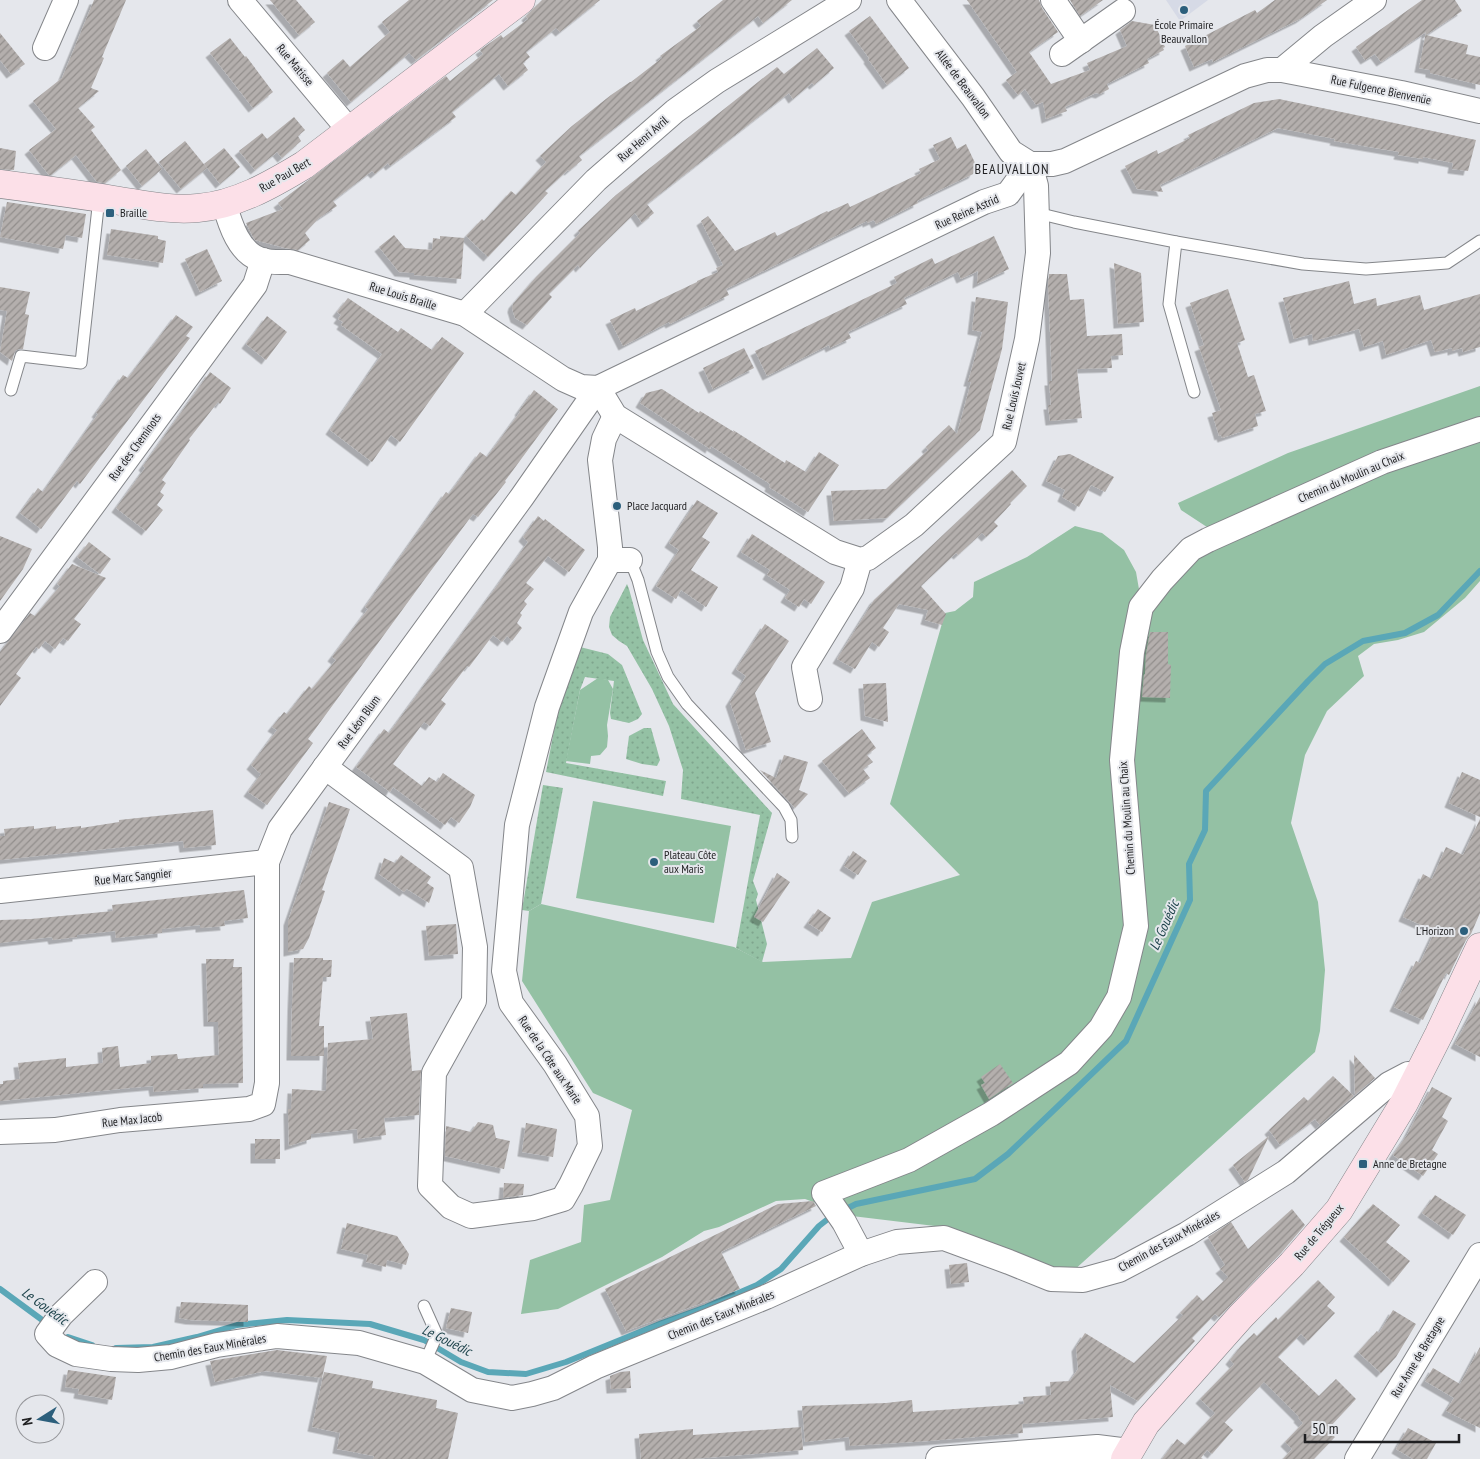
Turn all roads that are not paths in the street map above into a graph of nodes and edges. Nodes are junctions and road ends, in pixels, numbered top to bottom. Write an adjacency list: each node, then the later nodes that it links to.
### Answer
1 (66, 0): 9 (street)
2 (240, 0): 12 (street, Rue Matisse)
3 (521, 0): 12 (main road, Rue Paul Bert)
4 (849, 0): 21 (street, Rue Henri Avril)
5 (899, 0): 13 (street, Allée de Beauvallon)
6 (1053, 0): 8 (street)
7 (1374, 0): 10 (street)
8 (1123, 10)
9 (45, 48)
10 (1282, 70): 11 (street, Rue Fulgence Bienvenüe); 13 (street)
11 (1480, 112)
12 (350, 131): 16 (main road, Rue Paul Bert)
13 (1030, 164): 17 (street, Rue Louis Jouvet); 22 (street, Rue Reine Astrid)
14 (0, 184): 15 (main road, Rue Paul Bert)
15 (99, 198): 16 (main road, Rue Paul Bert); 23 (lane)
16 (224, 204): 20 (street)
17 (1036, 213): 19 (lane); 30 (street, Rue Louis Jouvet)
18 (1480, 241): 19 (lane)
19 (1176, 242): 24 (lane)
20 (262, 260): 21 (street, Rue Louis Braille); 31 (street, Rue des Cheminots)
21 (465, 314): 22 (street, Rue Louis Braille)
22 (598, 388): 25 (street); 26 (street, Rue Léon Blum)
23 (11, 390)
24 (1194, 392)
25 (615, 416): 28 (street); 30 (street)
26 (576, 420): 28 (street); 33 (street, Rue Léon Blum)
27 (1480, 429): 41 (street, Chemin du Moulin au Chaix)
28 (604, 440): 29 (street)
29 (620, 560): 33 (street, Rue de la Côte aux Marie); 34 (lane)
30 (860, 560): 32 (street)
31 (0, 631)
32 (810, 699)
33 (326, 768): 35 (street, Rue Léon Blum)
34 (792, 837)
35 (267, 862): 36 (street, Rue Marc Sangnier); 39 (street, Rue Léon Blum)
36 (0, 891)
37 (1480, 947): 38 (main road, Rue de Trégueux)
38 (1417, 1078): 41 (street, Chemin des Eaux Minérales); 46 (main road, Rue de Trégueux)
39 (263, 1104): 40 (street, Rue Max Jacob)
40 (0, 1132)
41 (861, 1254): 45 (street, Chemin des Eaux Minérales)
42 (1480, 1254): 48 (street, Rue Anne de Bretagne)
43 (95, 1282): 45 (street, Chemin des Eaux Minérales)
44 (424, 1306): 45 (lane)
45 (426, 1360)
46 (1127, 1455): 47 (street)
47 (938, 1459)
48 (1356, 1459)

